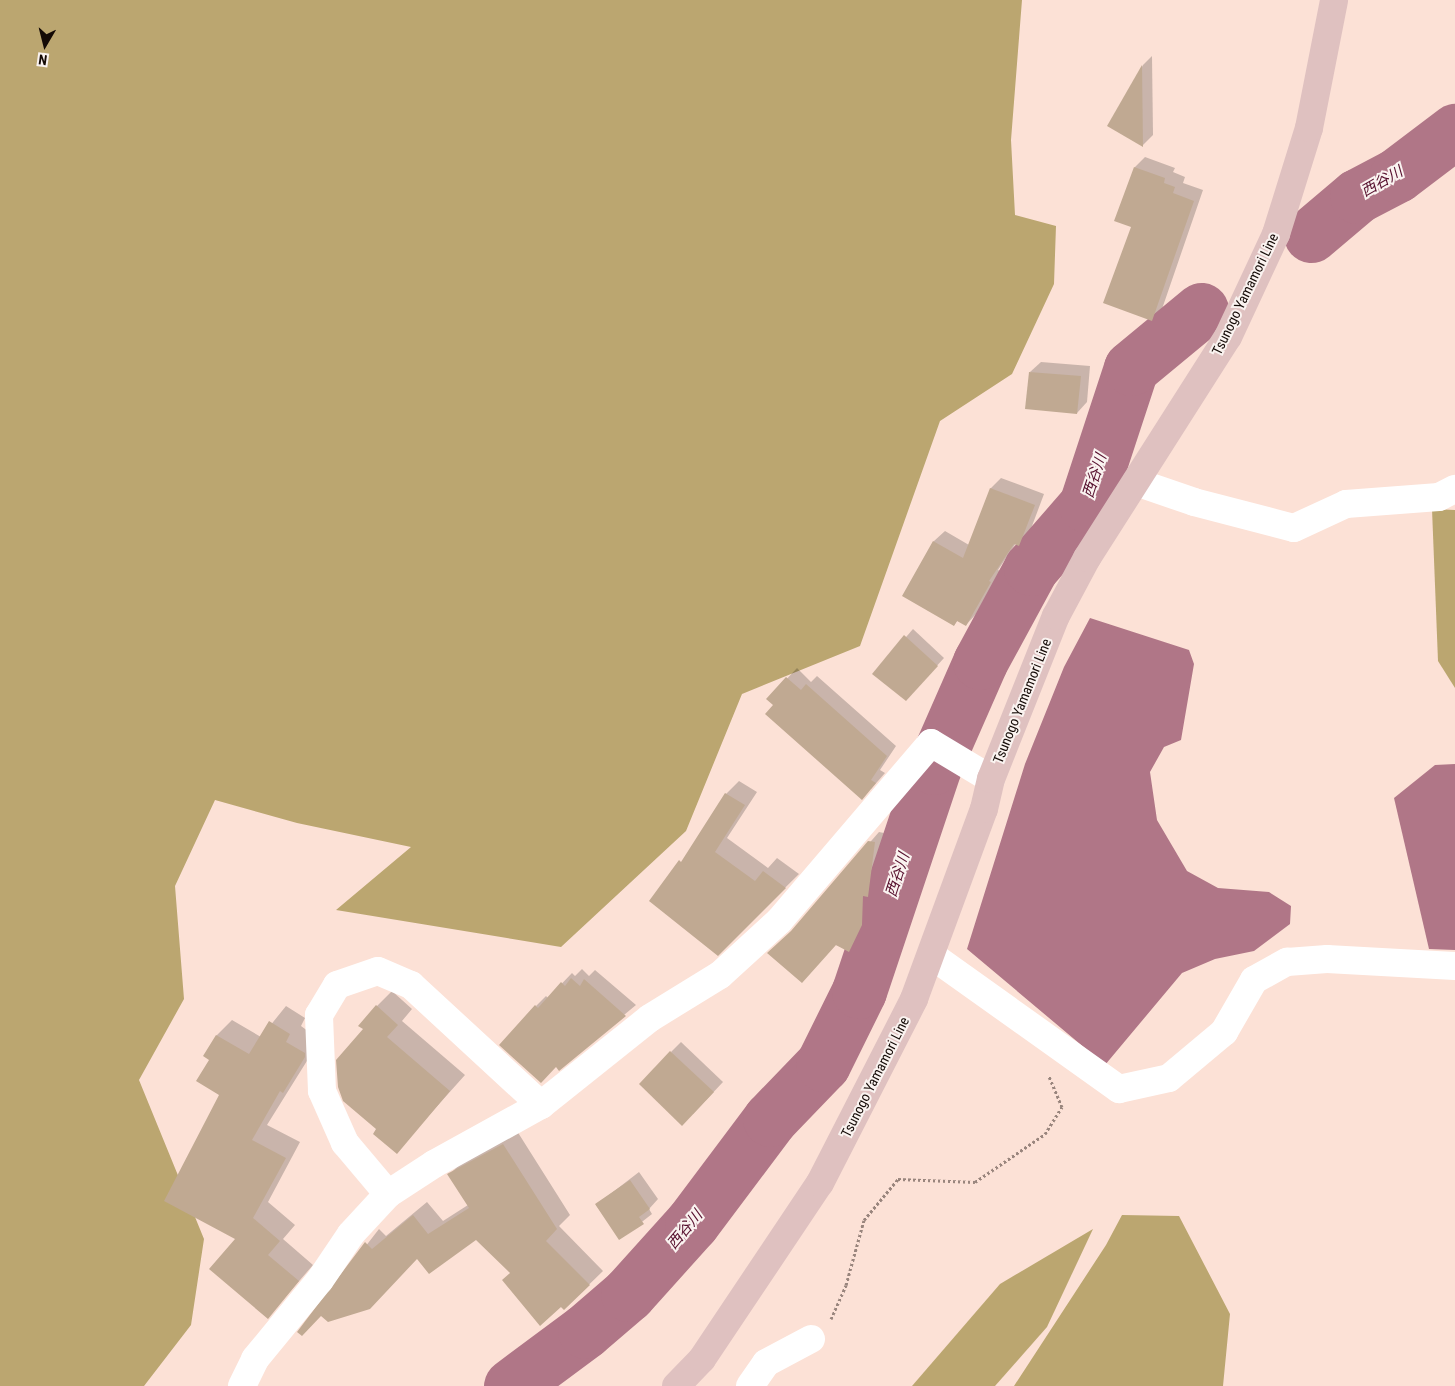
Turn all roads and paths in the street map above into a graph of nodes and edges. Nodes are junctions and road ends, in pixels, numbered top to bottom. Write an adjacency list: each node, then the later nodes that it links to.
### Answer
1 (1334, 0): 2 (main road, Tsunogo Yamamori Line)
2 (1136, 482): 3 (street); 4 (main road, Tsunogo Yamamori Line)
3 (1455, 489)
4 (991, 779): 5 (main road, Tsunogo Yamamori Line); 8 (street)
5 (931, 955): 6 (street); 12 (main road, Tsunogo Yamamori Line)
6 (1455, 966)
7 (1044, 1070): 10 (path)
8 (541, 1105): 9 (street); 9 (street)
9 (388, 1194): 11 (street)
10 (811, 1339): 13 (street)
11 (242, 1386)
12 (676, 1386)
13 (750, 1386)

